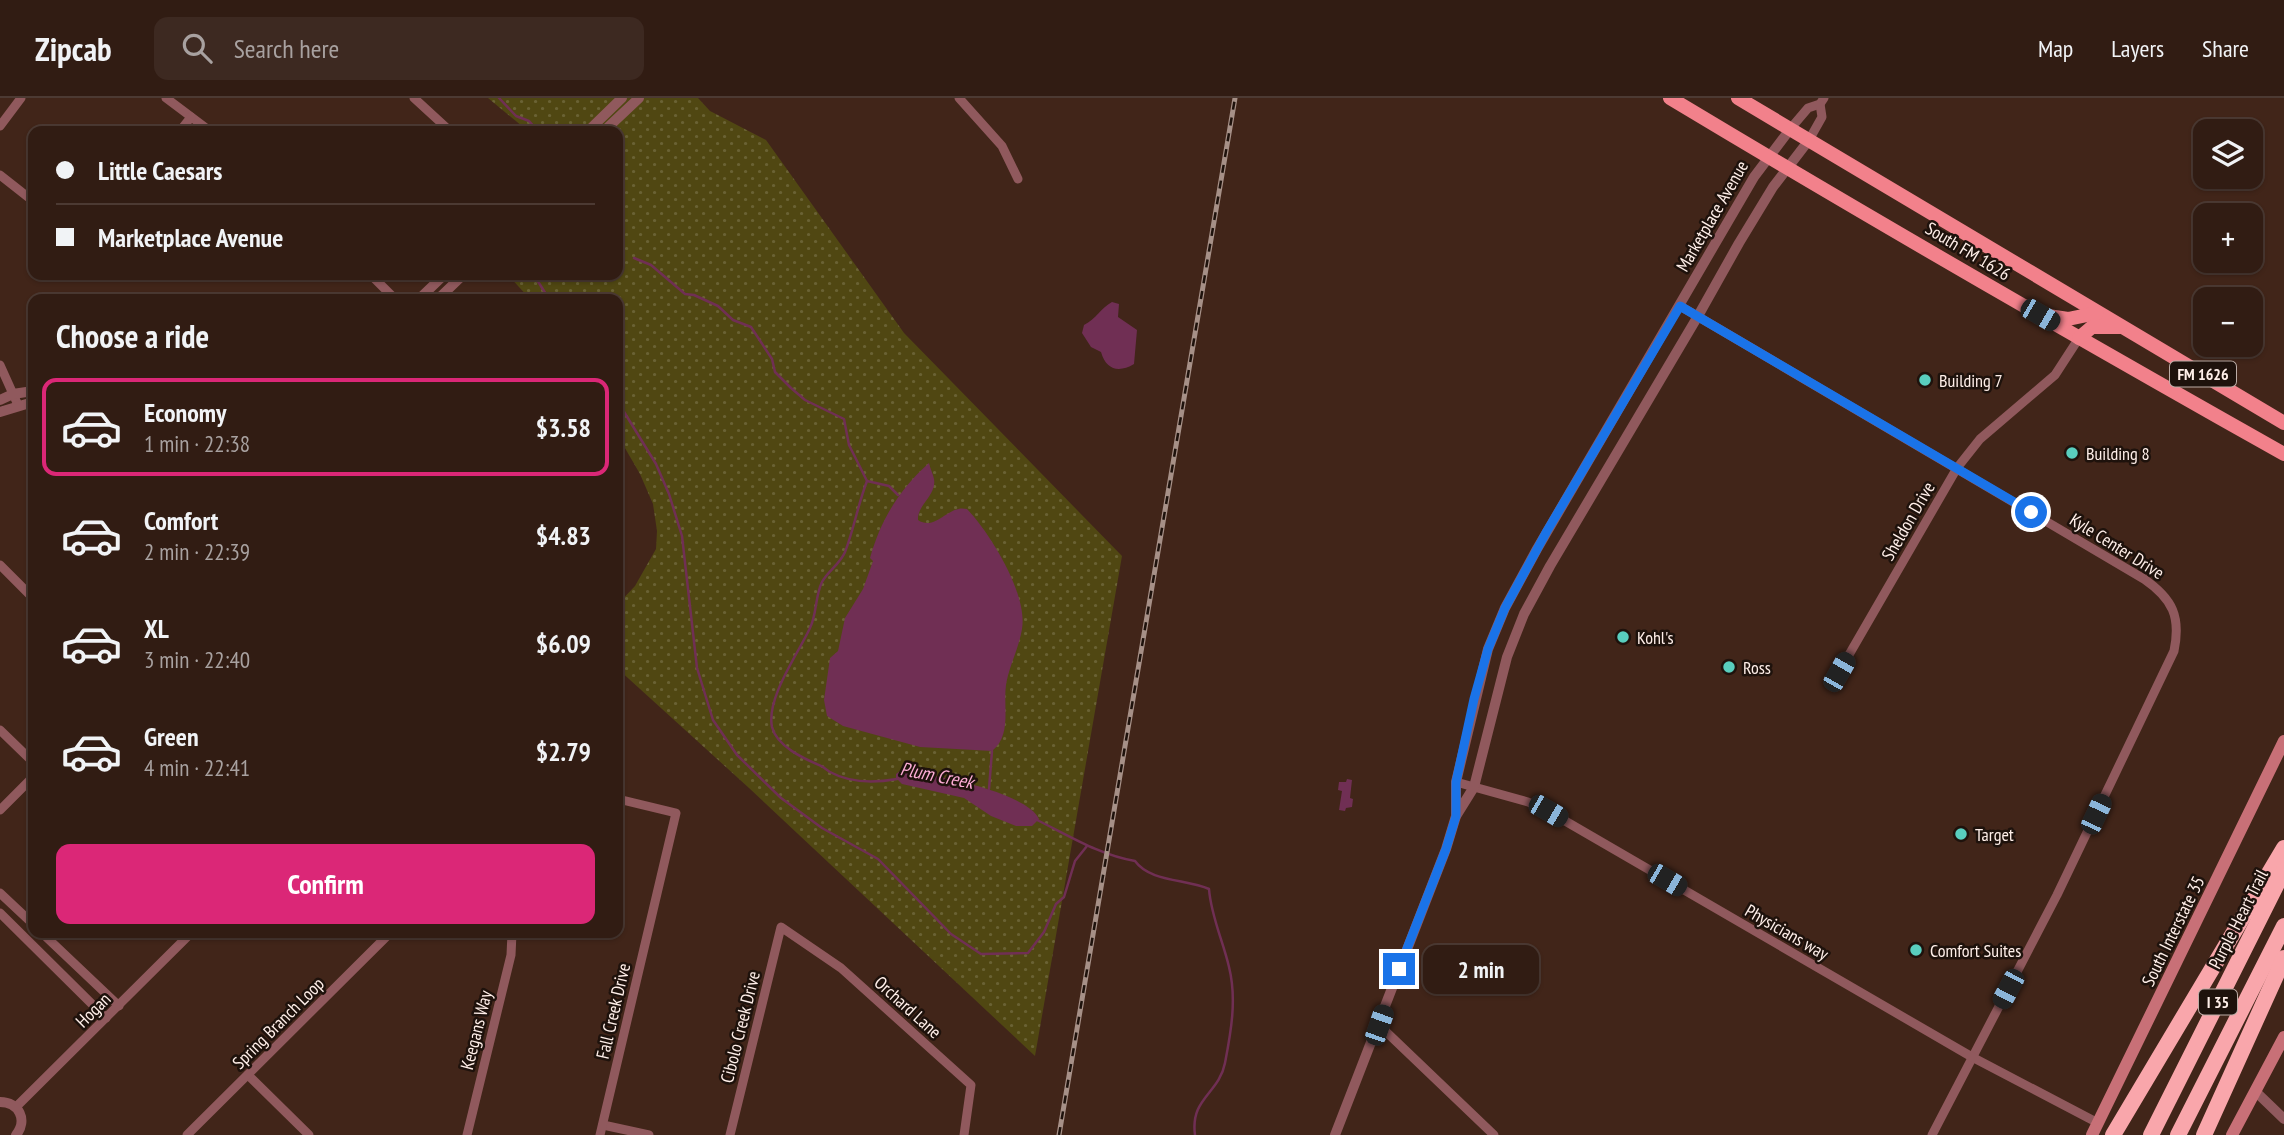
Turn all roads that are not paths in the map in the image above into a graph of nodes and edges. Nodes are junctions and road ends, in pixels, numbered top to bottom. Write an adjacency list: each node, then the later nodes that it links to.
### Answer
1 (21, 98): 11 (street)
2 (166, 98): 10 (street)
3 (414, 98): 14 (street)
4 (622, 98): 15 (street)
5 (639, 98): 16 (street)
6 (959, 98): 22 (street)
7 (1670, 98): 19 (main road, South FM 1626 / FM 1626)
8 (1738, 98): 17 (main road, South FM 1626 / FM 1626)
9 (1822, 101): 17 (street, Marketplace Avenue); 18 (street, Marketplace Avenue)
10 (191, 117): 12 (street); 13 (street)
11 (0, 126)
12 (184, 126)
13 (203, 126)
14 (445, 126)
15 (593, 126)
16 (609, 126)
17 (1791, 128): 18 (main road, South FM 1626 / FM 1626); 19 (street, Marketplace Avenue)
18 (1809, 140): 20 (street, Marketplace Avenue); 31 (main road, South FM 1626 / FM 1626)
19 (1768, 157): 20 (main road, South FM 1626 / FM 1626); 30 (street, Marketplace Avenue)
20 (1788, 168): 32 (main road, South FM 1626 / FM 1626); 33 (street, Marketplace Avenue)
21 (0, 175): 23 (street)
22 (1018, 179)
23 (28, 197)
24 (376, 280): 27 (street)
25 (439, 280): 28 (street)
26 (458, 280): 29 (street)
27 (390, 294)
28 (424, 294)
29 (443, 294)
30 (1680, 306): 33 (street, Kyle Center Drive); 52 (street, Marketplace Avenue)
31 (2096, 313): 32 (main road); 34 (main road, South FM 1626 / FM 1626)
32 (2040, 315): 35 (main road, South FM 1626 / FM 1626)
33 (1698, 316): 44 (street, Kyle Center Drive); 53 (street, Marketplace Avenue)
34 (2121, 327): 35 (main road); 42 (main road, South FM 1626 / FM 1626)
35 (2080, 338): 43 (main road, South FM 1626 / FM 1626); 44 (street, Sheldon Drive)
36 (0, 365): 39 (street)
37 (28, 393): 39 (street)
38 (0, 400): 39 (street)
39 (16, 400): 40 (street); 41 (street)
40 (28, 401)
41 (0, 412)
42 (2284, 423)
43 (2284, 453)
44 (1957, 468): 47 (street, Sheldon Drive); 73 (street, Kyle Center Drive)
45 (0, 565): 46 (street)
46 (28, 593)
47 (1839, 672)
48 (0, 730): 50 (street)
49 (2284, 741): 79 (main road, South Interstate 35)
50 (28, 757)
51 (28, 782): 55 (street)
52 (1456, 782): 53 (street, Physicians way); 56 (street, Marketplace Avenue)
53 (1474, 787): 56 (street, Marketplace Avenue); 73 (street, Physicians way)
54 (623, 800): 80 (street, Fall Creek Drive)
55 (0, 810)
56 (1456, 816): 71 (street, Marketplace Avenue)
57 (2284, 848): 91 (highway)
58 (2284, 870): 92 (highway, Purple Heart Trail / I 35)
59 (0, 893): 61 (street)
60 (0, 913): 70 (street)
61 (28, 919)
62 (2284, 926): 93 (highway, I 35)
63 (780, 927): 86 (street, Cibolo Creek Drive); 87 (street, Orchard Lane)
64 (47, 938): 69 (street)
65 (186, 938): 69 (street, Hogan)
66 (385, 938): 74 (street, Spring Branch Loop)
67 (512, 938): 84 (street, Keegans Way)
68 (2284, 958): 94 (highway)
69 (119, 1006): 70 (street, Hogan)
70 (106, 1018): 77 (street, Hogan)
71 (1379, 1025): 88 (street, Marketplace Avenue); 89 (street)
72 (2284, 1037): 75 (main road)
73 (1972, 1057): 79 (street, Physicians way); 90 (street, Kyle Center Drive)
74 (248, 1075): 82 (street, Spring Branch Loop); 83 (street)
75 (2255, 1091): 78 (street); 95 (main road)
76 (0, 1102): 77 (street)
77 (16, 1107): 81 (street)
78 (2284, 1119)
79 (2095, 1129)
80 (601, 1130): 85 (street)
81 (17, 1135)
82 (187, 1135)
83 (309, 1135)
84 (467, 1135)
85 (649, 1135)
86 (730, 1135)
87 (964, 1135)
88 (1335, 1135)
89 (1493, 1135)
90 (1932, 1135)
91 (2113, 1135)
92 (2151, 1135)
93 (2178, 1135)
94 (2204, 1135)
95 (2232, 1135)

